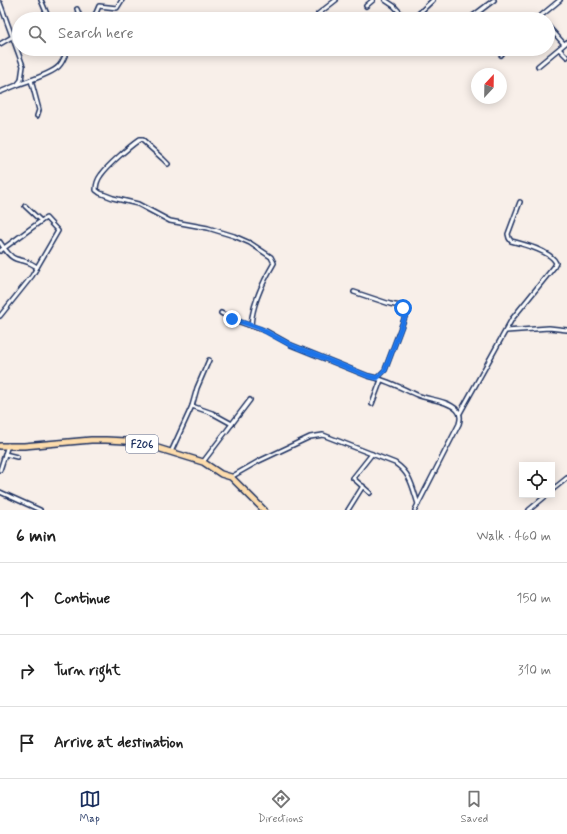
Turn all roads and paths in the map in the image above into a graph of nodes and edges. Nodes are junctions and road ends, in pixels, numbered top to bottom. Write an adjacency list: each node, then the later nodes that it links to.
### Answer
1 (41, 0): 14 (street)
2 (122, 0): 16 (street)
3 (328, 0): 11 (street)
4 (336, 0): 11 (street)
5 (373, 0): 12 (street)
6 (385, 0): 18 (street)
7 (434, 0): 19 (street)
8 (494, 0): 20 (street)
9 (560, 0): 21 (street)
10 (0, 3): 23 (street)
11 (331, 4): 17 (street)
12 (366, 6)
13 (77, 9): 15 (street)
14 (46, 12)
15 (78, 12)
16 (96, 12)
17 (321, 12)
18 (400, 12)
19 (421, 12)
20 (478, 12)
21 (547, 12)
22 (555, 33): 24 (street)
23 (12, 37): 25 (street)
24 (565, 43): 26 (street)
25 (0, 44)
26 (559, 49): 27 (street); 31 (street)
27 (555, 52)
28 (19, 56): 34 (street)
29 (64, 56): 33 (street)
30 (550, 56): 32 (street)
31 (567, 57)
32 (538, 66)
33 (31, 80): 34 (street); 36 (street)
34 (17, 85): 35 (street)
35 (0, 92)
36 (37, 116)
37 (168, 164): 48 (street)
38 (520, 202): 50 (street)
39 (25, 206): 40 (street)
40 (41, 221): 42 (street); 44 (street)
41 (0, 242): 42 (street)
42 (4, 248): 43 (street); 44 (street)
43 (0, 251)
44 (37, 267): 47 (street)
45 (354, 292): 52 (street)
46 (221, 313): 48 (street)
47 (0, 316)
48 (251, 326): 52 (street)
49 (567, 330): 50 (street)
50 (506, 331): 57 (street)
51 (209, 360): 56 (street)
52 (377, 378): 53 (street)
53 (381, 380): 55 (street); 57 (street)
54 (250, 400): 58 (street)
55 (372, 404)
56 (192, 406): 58 (street); 61 (street)
57 (460, 413): 74 (street)
58 (232, 424): 65 (street)
59 (8, 445): 60 (main road, F206); 61 (main road, F206); 62 (street)
60 (0, 446)
61 (172, 452): 65 (main road, F206)
62 (5, 454): 64 (street); 66 (street)
63 (372, 454): 67 (street); 69 (street); 74 (street)
64 (17, 457)
65 (203, 462): 67 (main road, F206)
66 (0, 470)
67 (231, 477): 76 (main road, F206)
68 (567, 478): 70 (street)
69 (363, 486): 72 (street); 77 (street)
70 (555, 488)
71 (0, 492): 75 (street)
72 (370, 493)
73 (542, 498): 79 (street)
74 (418, 504): 78 (street)
75 (40, 510)
76 (264, 510)
77 (348, 510)
78 (415, 510)
79 (528, 510)

